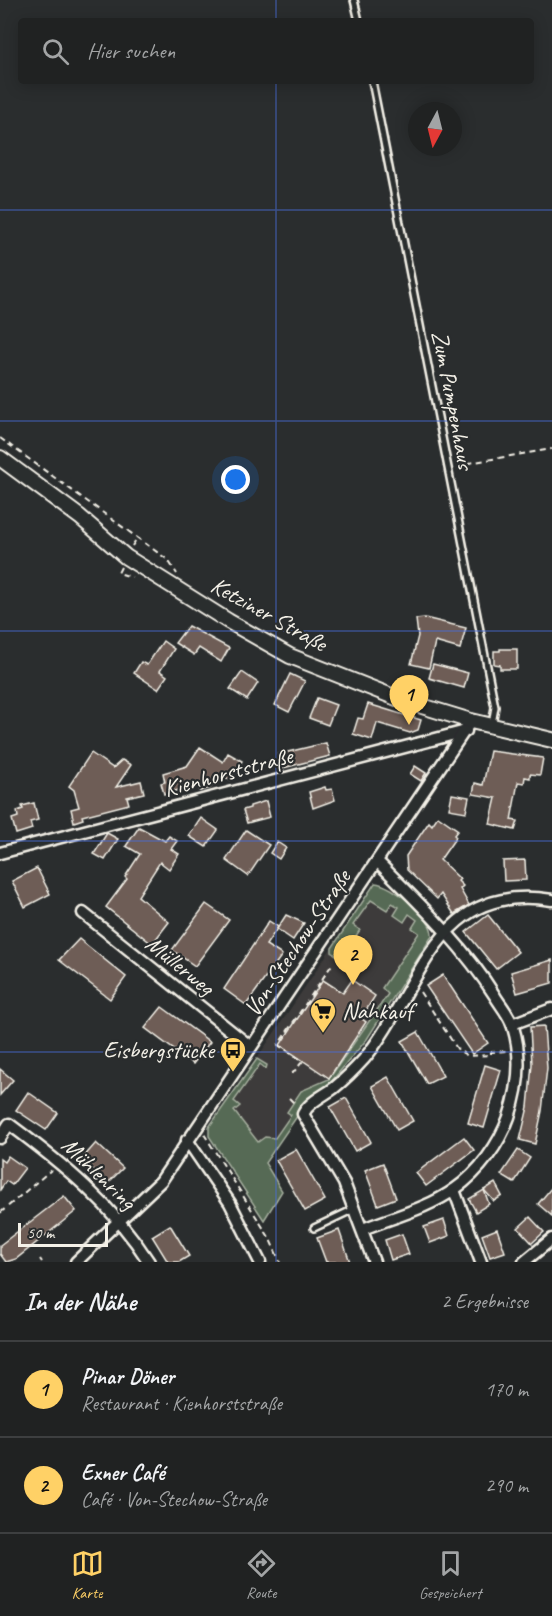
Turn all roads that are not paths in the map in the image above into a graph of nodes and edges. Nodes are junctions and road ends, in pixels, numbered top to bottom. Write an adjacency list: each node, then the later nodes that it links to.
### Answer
1 (354, 0): 2 (lane)
2 (357, 18)
3 (373, 84): 6 (lane, Zum Pumpenhaus)
4 (0, 458): 5 (street, Ketziner Straße)
5 (469, 726): 6 (street, Ketziner Straße); 8 (street, Kienhorststraße); 9 (street, Von-Stechow-Straße)
6 (492, 726): 7 (street, Ketziner Straße)
7 (552, 740)
8 (0, 853)
9 (378, 862): 12 (street); 15 (street, Von-Stechow-Straße)
10 (552, 900): 12 (street)
11 (83, 913): 15 (street, Müllerweg)
12 (447, 931): 14 (street); 21 (street)
13 (552, 1009): 14 (street)
14 (512, 1024): 20 (street)
15 (251, 1047): 19 (street, Von-Stechow-Straße)
16 (0, 1117): 17 (street, Mühlenring)
17 (9, 1124): 18 (street); 22 (street, Mühlenring)
18 (0, 1138)
19 (187, 1140): 22 (street, Von-Stechow-Straße); 28 (street)
20 (454, 1190): 24 (street); 30 (street)
21 (354, 1209): 23 (lane); 24 (street)
22 (120, 1221): 26 (street, Von-Stechow-Straße); 27 (street, Mühlenring)
23 (314, 1228)
24 (363, 1229): 29 (street)
25 (552, 1239): 31 (street)
26 (76, 1262)
27 (149, 1262)
28 (260, 1262)
29 (374, 1262)
30 (481, 1262)
31 (524, 1262)

